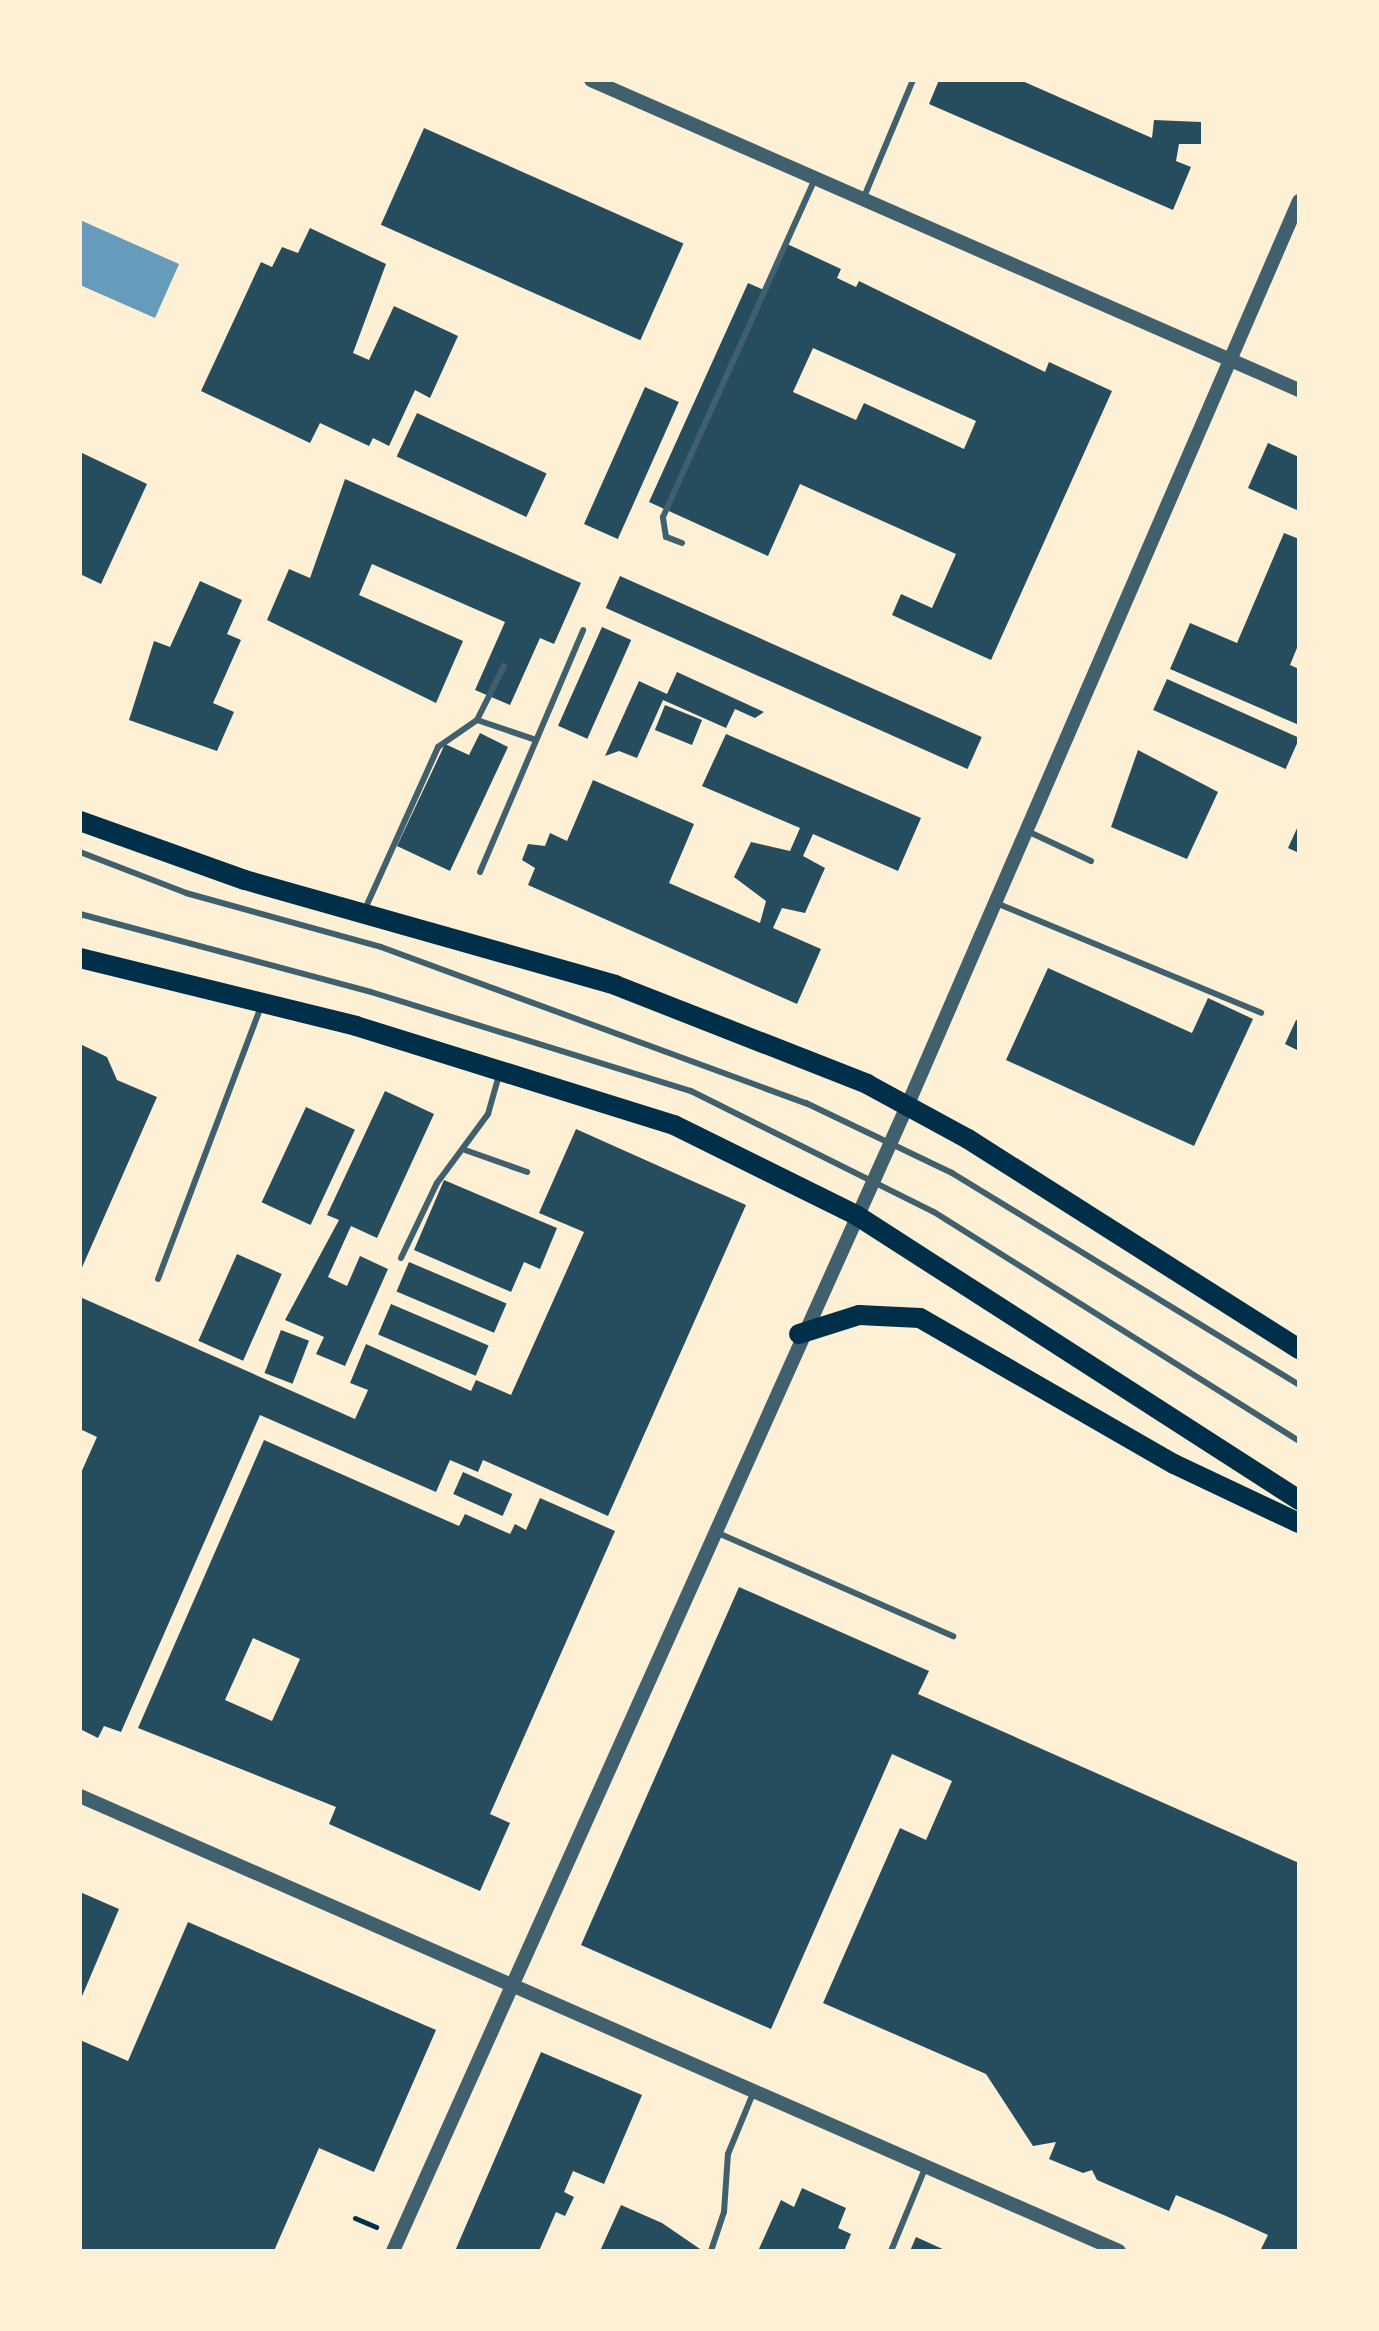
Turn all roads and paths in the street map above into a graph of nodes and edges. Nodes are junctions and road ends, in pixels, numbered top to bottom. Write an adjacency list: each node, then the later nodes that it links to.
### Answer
1 (591, 80): 3 (street)
2 (913, 80): 4 (lane)
3 (815, 178): 4 (street); 8 (lane)
4 (863, 200): 6 (street)
5 (1299, 201): 6 (street)
6 (1227, 358): 7 (street); 14 (street)
7 (1299, 390)
8 (682, 543)
9 (583, 630): 12 (lane)
10 (504, 666): 11 (lane)
11 (477, 720): 12 (lane); 19 (lane)
12 (536, 740): 17 (lane)
13 (80, 821): 19 (main road)
14 (1023, 829): 16 (lane); 18 (street)
15 (80, 852): 26 (lane)
16 (1091, 861)
17 (480, 872)
18 (992, 901): 23 (lane); 25 (street)
19 (363, 912): 25 (main road)
20 (80, 914): 29 (lane)
21 (86, 964): 22 (main road)
22 (262, 1002): 24 (main road); 32 (lane)
23 (1261, 1013)
24 (502, 1068): 27 (lane); 30 (main road)
25 (908, 1104): 26 (street); 34 (main road)
26 (891, 1141): 29 (street); 35 (lane)
27 (465, 1150): 28 (lane); 31 (lane)
28 (527, 1172)
29 (874, 1179): 30 (street); 36 (lane)
30 (856, 1215): 33 (street); 37 (main road)
31 (401, 1258)
32 (158, 1279)
33 (799, 1334): 38 (main road); 39 (street)
34 (1299, 1349)
35 (1299, 1385)
36 (1299, 1441)
37 (1299, 1500)
38 (1299, 1523)
39 (712, 1530): 40 (lane); 42 (street)
40 (953, 1636)
41 (80, 1796): 42 (street)
42 (510, 1982): 43 (street); 45 (street)
43 (754, 2091): 44 (street); 46 (lane)
44 (926, 2166): 47 (lane); 48 (street)
45 (393, 2251)
46 (711, 2251)
47 (891, 2251)
48 (1119, 2251)

